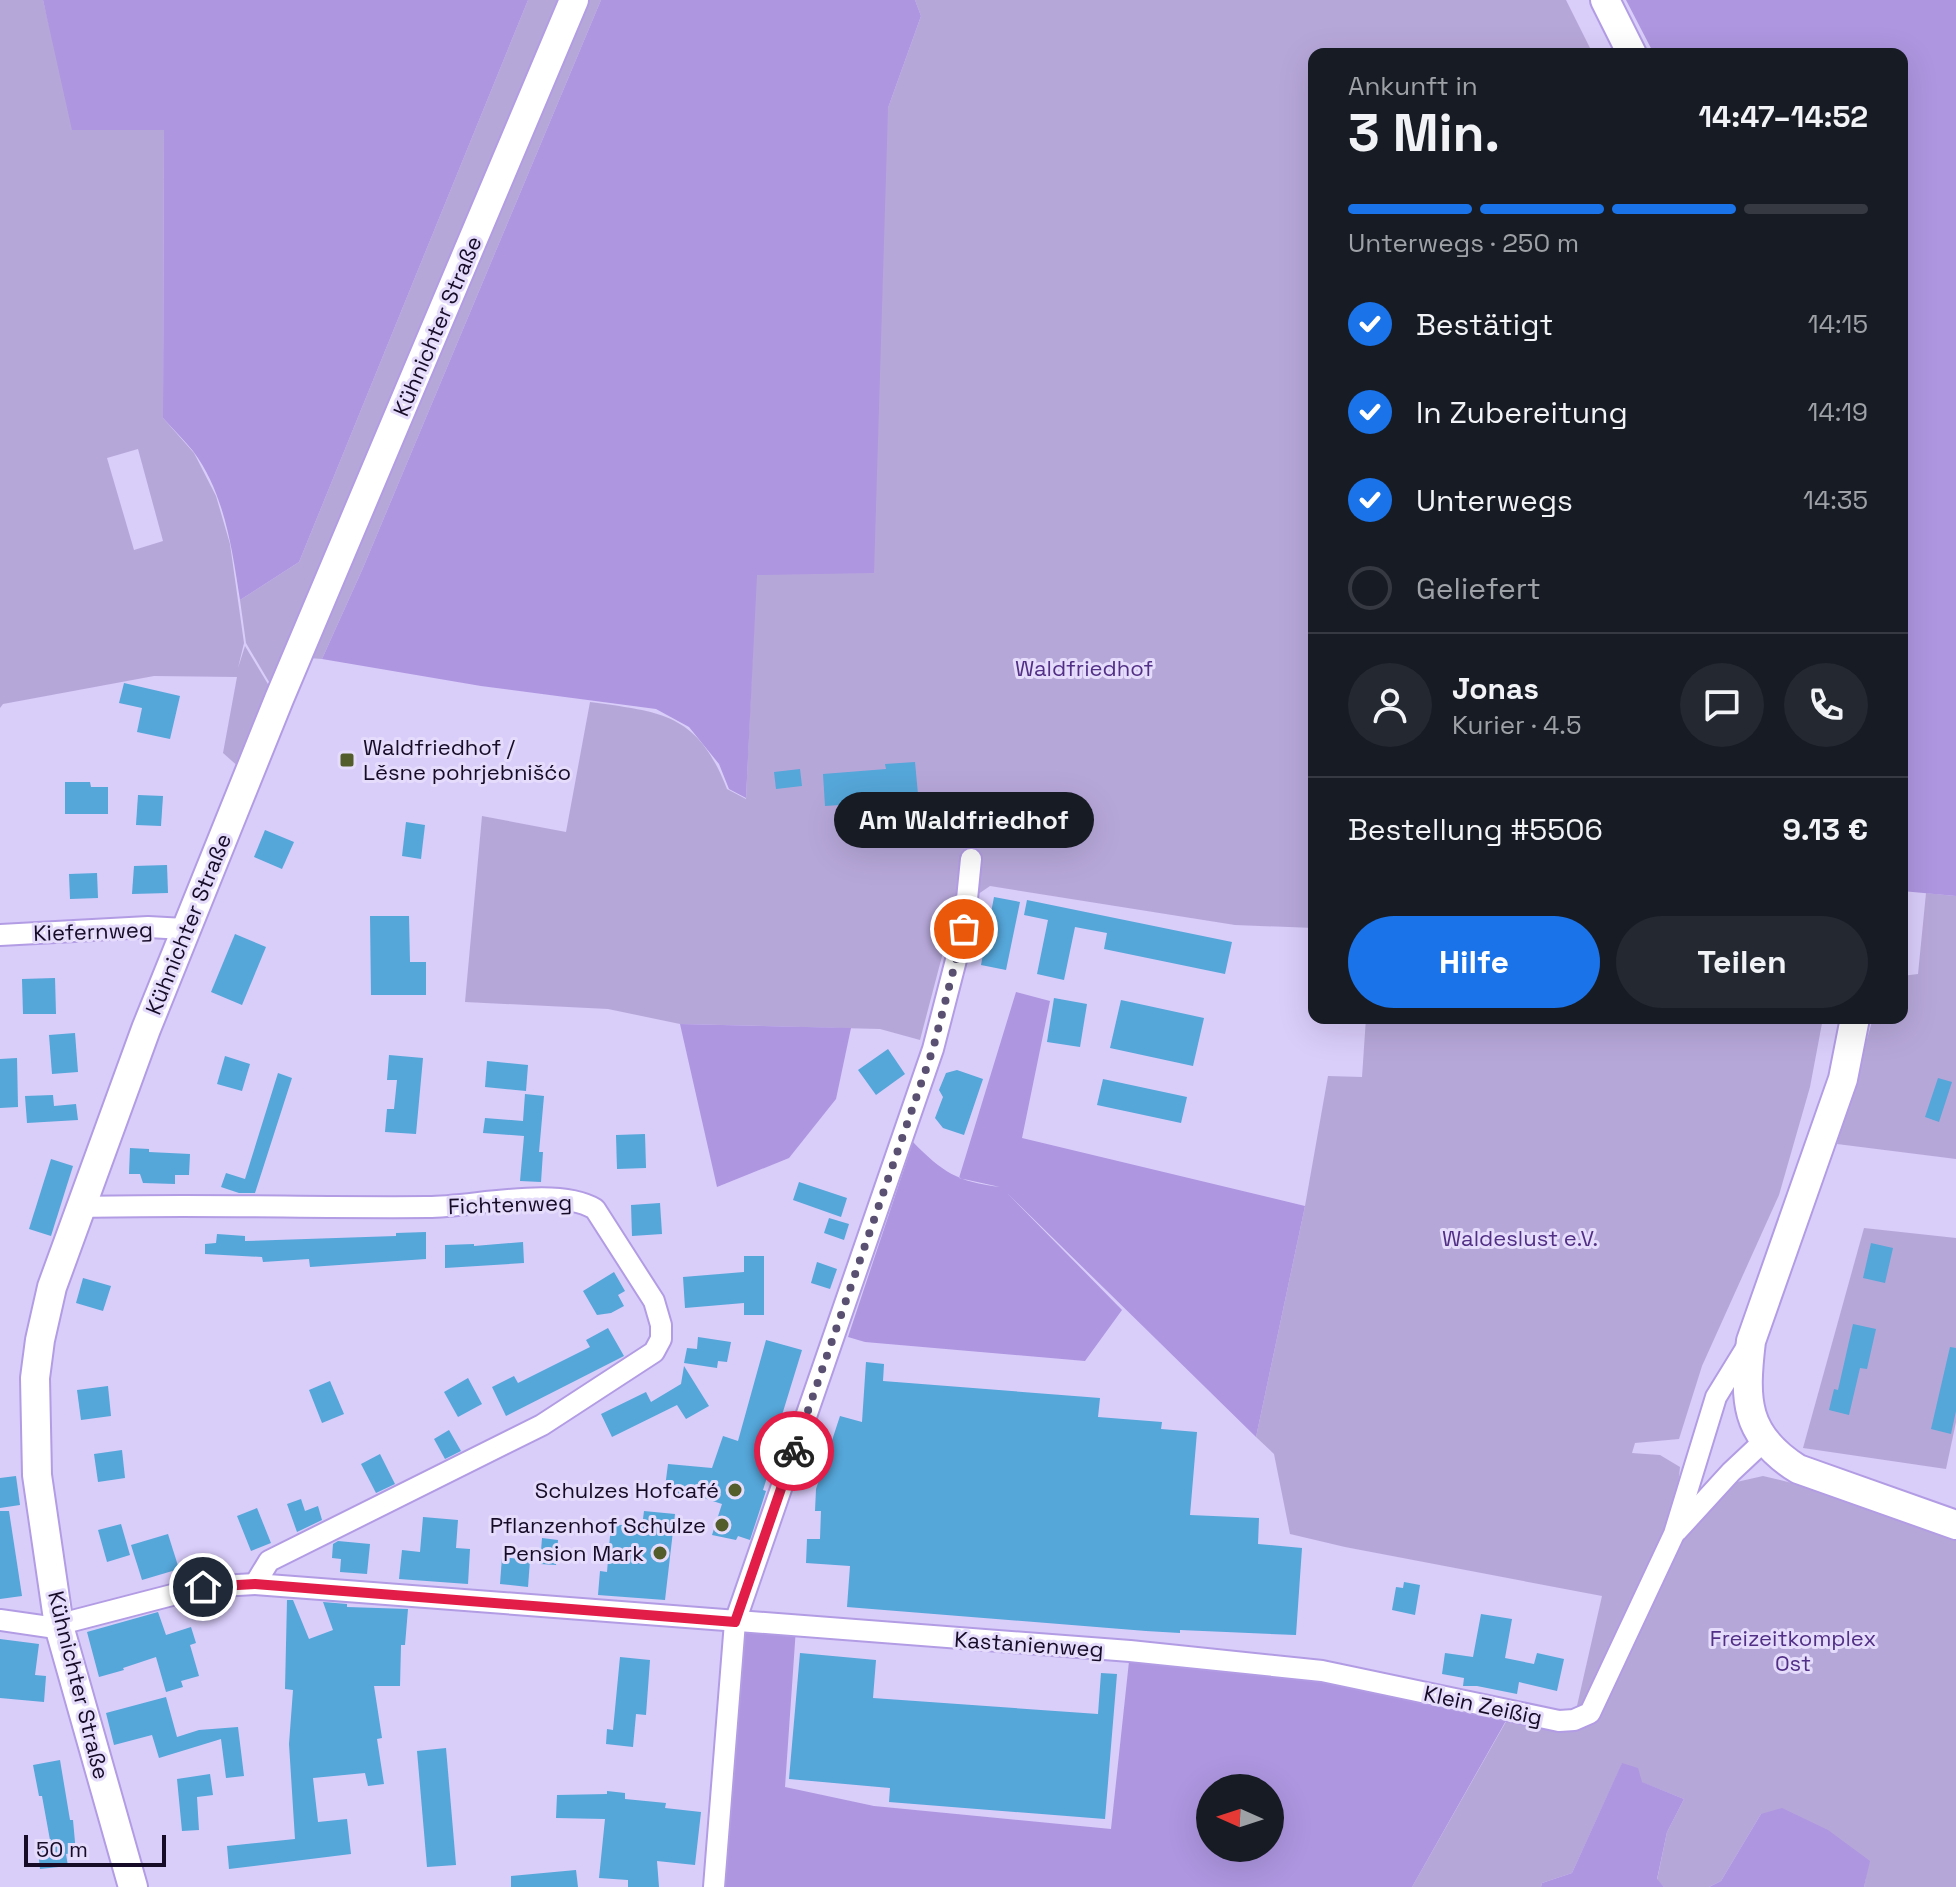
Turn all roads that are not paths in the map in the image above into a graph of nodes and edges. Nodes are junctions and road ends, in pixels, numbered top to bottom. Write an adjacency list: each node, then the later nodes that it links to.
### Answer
1 (574, 0): 5 (street, Kühnichter Straße)
2 (1605, 0): 3 (street)
3 (1629, 48)
4 (971, 859): 15 (street)
5 (185, 929): 6 (street, Kiefernweg); 8 (street, Kühnichter Straße)
6 (0, 935)
7 (1854, 1024): 9 (street)
8 (82, 1207): 13 (street, Fichtenweg); 16 (street, Kühnichter Straße)
9 (1751, 1341): 10 (street); 12 (street, Klein Zeißig)
10 (1764, 1441): 11 (street); 12 (street, Klein Zeißig)
11 (1956, 1525)
12 (1674, 1534): 17 (street, Klein Zeißig)
13 (255, 1584): 15 (street, Kastanienweg); 16 (street, Kastanienweg)
14 (0, 1620): 16 (street, Kastanienweg)
15 (735, 1622): 17 (street, Kastanienweg); 19 (street)
16 (59, 1626): 18 (street, Kühnichter Straße)
17 (1322, 1671)
18 (133, 1887)
19 (714, 1887)

